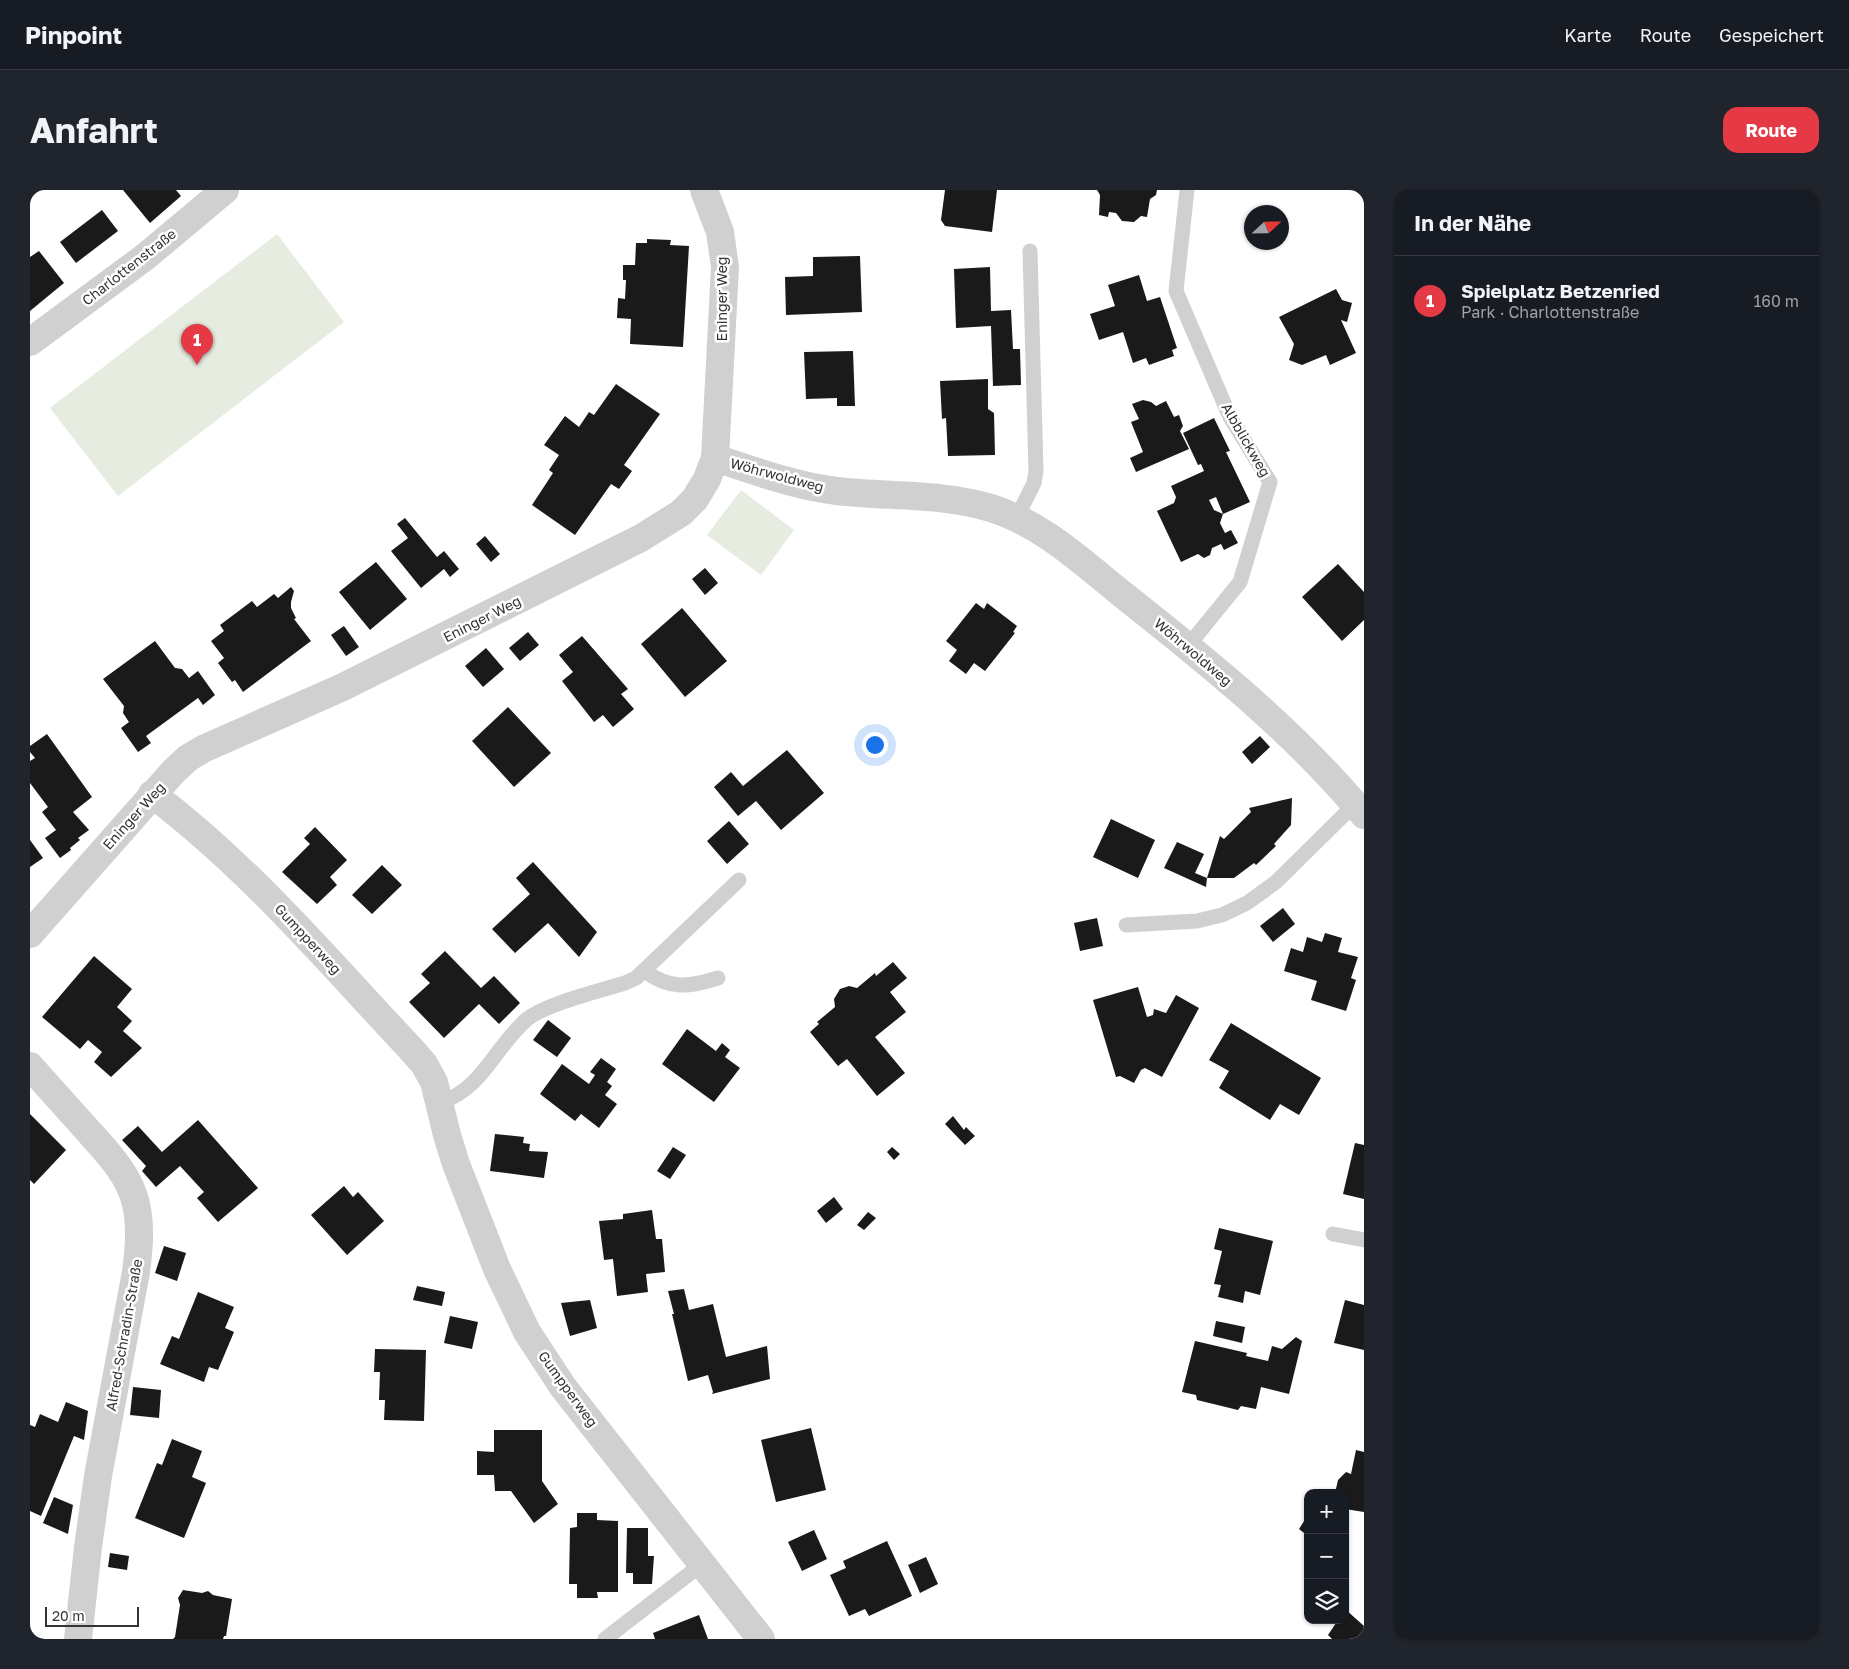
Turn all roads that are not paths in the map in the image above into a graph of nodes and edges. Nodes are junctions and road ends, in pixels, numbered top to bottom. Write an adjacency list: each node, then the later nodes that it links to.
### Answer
1 (225, 190): 5 (street, Charlottenstraße)
2 (704, 190): 6 (street, Eninger Weg)
3 (1187, 190): 8 (lane, Albblickweg)
4 (1030, 251): 7 (lane)
5 (30, 342)
6 (715, 458): 7 (street, Wöhrwoldweg); 9 (street, Eninger Weg)
7 (1017, 517): 8 (street, Wöhrwoldweg)
8 (1188, 646): 10 (street, Wöhrwoldweg)
9 (152, 794): 13 (street, Eninger Weg); 17 (street, Gumpperweg)
10 (1360, 810): 12 (lane, Wöhrwoldweg)
11 (739, 880): 14 (lane)
12 (1126, 925)
13 (30, 934)
14 (645, 971): 15 (lane); 17 (lane)
15 (718, 978)
16 (30, 1066): 21 (street, Alfred-Schradin-Straße)
17 (440, 1103): 20 (street, Gumpperweg)
18 (1334, 1234): 19 (lane)
19 (1364, 1240)
20 (702, 1564): 22 (lane); 23 (street, Gumpperweg)
21 (78, 1639)
22 (605, 1639)
23 (761, 1639)

